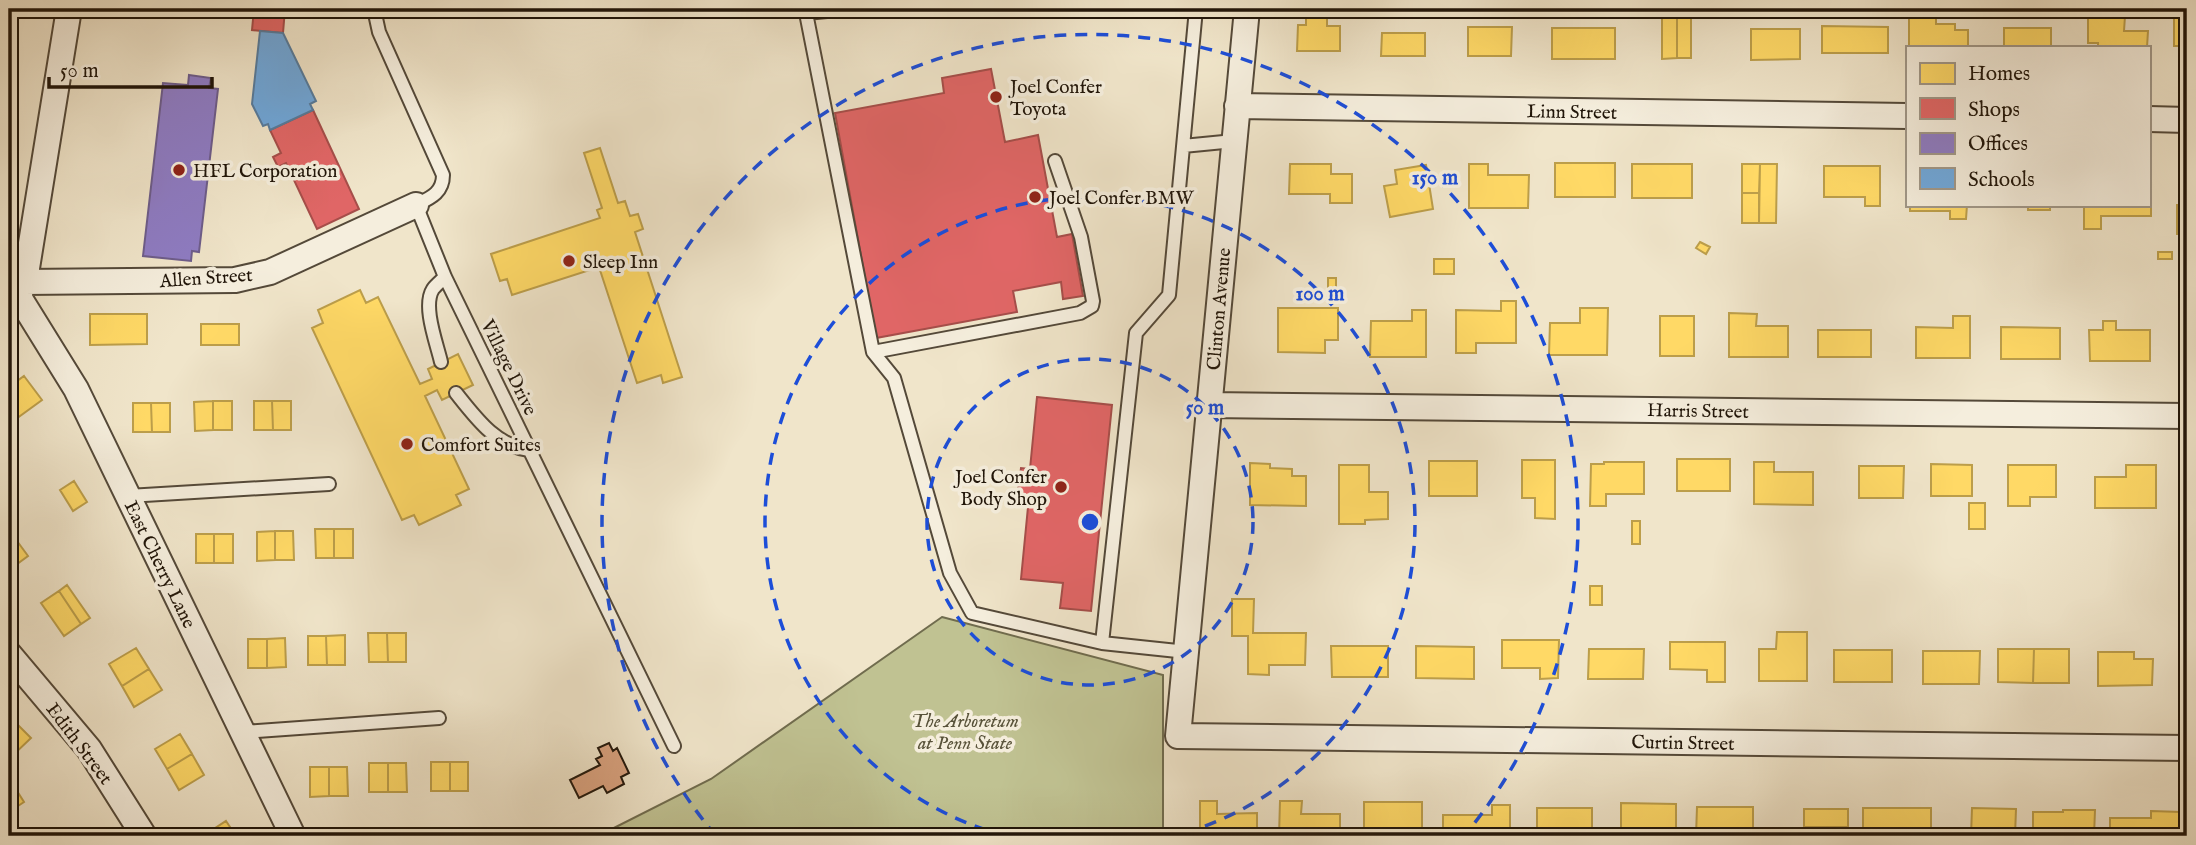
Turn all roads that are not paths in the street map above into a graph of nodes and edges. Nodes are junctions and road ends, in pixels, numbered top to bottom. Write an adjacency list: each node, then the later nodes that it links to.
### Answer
1 (69, 9): 16 (street)
2 (374, 9): 14 (lane)
3 (848, 9): 6 (lane)
4 (1196, 9): 12 (lane)
5 (1247, 9): 7 (street, Clinton Avenue)
6 (806, 11): 17 (lane)
7 (1237, 106): 8 (street, Linn Street); 11 (street, Clinton Avenue)
8 (1906, 116)
9 (2150, 119): 10 (street)
10 (2187, 120)
11 (1234, 141): 12 (lane); 20 (street, Clinton Avenue)
12 (1184, 146): 25 (lane)
13 (1055, 161): 17 (lane)
14 (416, 205): 15 (lane, Village Drive); 16 (street, Allen Street)
15 (445, 277): 18 (lane); 22 (lane, Village Drive)
16 (17, 297): 24 (street, East Cherry Lane)
17 (873, 352): 25 (lane)
18 (442, 362)
19 (456, 393): 22 (lane)
20 (1209, 404): 21 (street, Harris Street); 26 (street, Clinton Avenue)
21 (2187, 416)
22 (529, 450): 31 (lane, Village Drive)
23 (329, 484): 24 (lane)
24 (128, 496): 29 (street, East Cherry Lane)
25 (1102, 643): 26 (lane)
26 (1187, 652): 30 (street, Clinton Avenue)
27 (9, 654): 33 (street, Edith Street)
28 (439, 718): 29 (lane)
29 (243, 732): 34 (street, East Cherry Lane)
30 (1178, 736): 32 (street, Curtin Street)
31 (674, 746)
32 (2187, 748)
33 (144, 836)
34 (293, 836)

